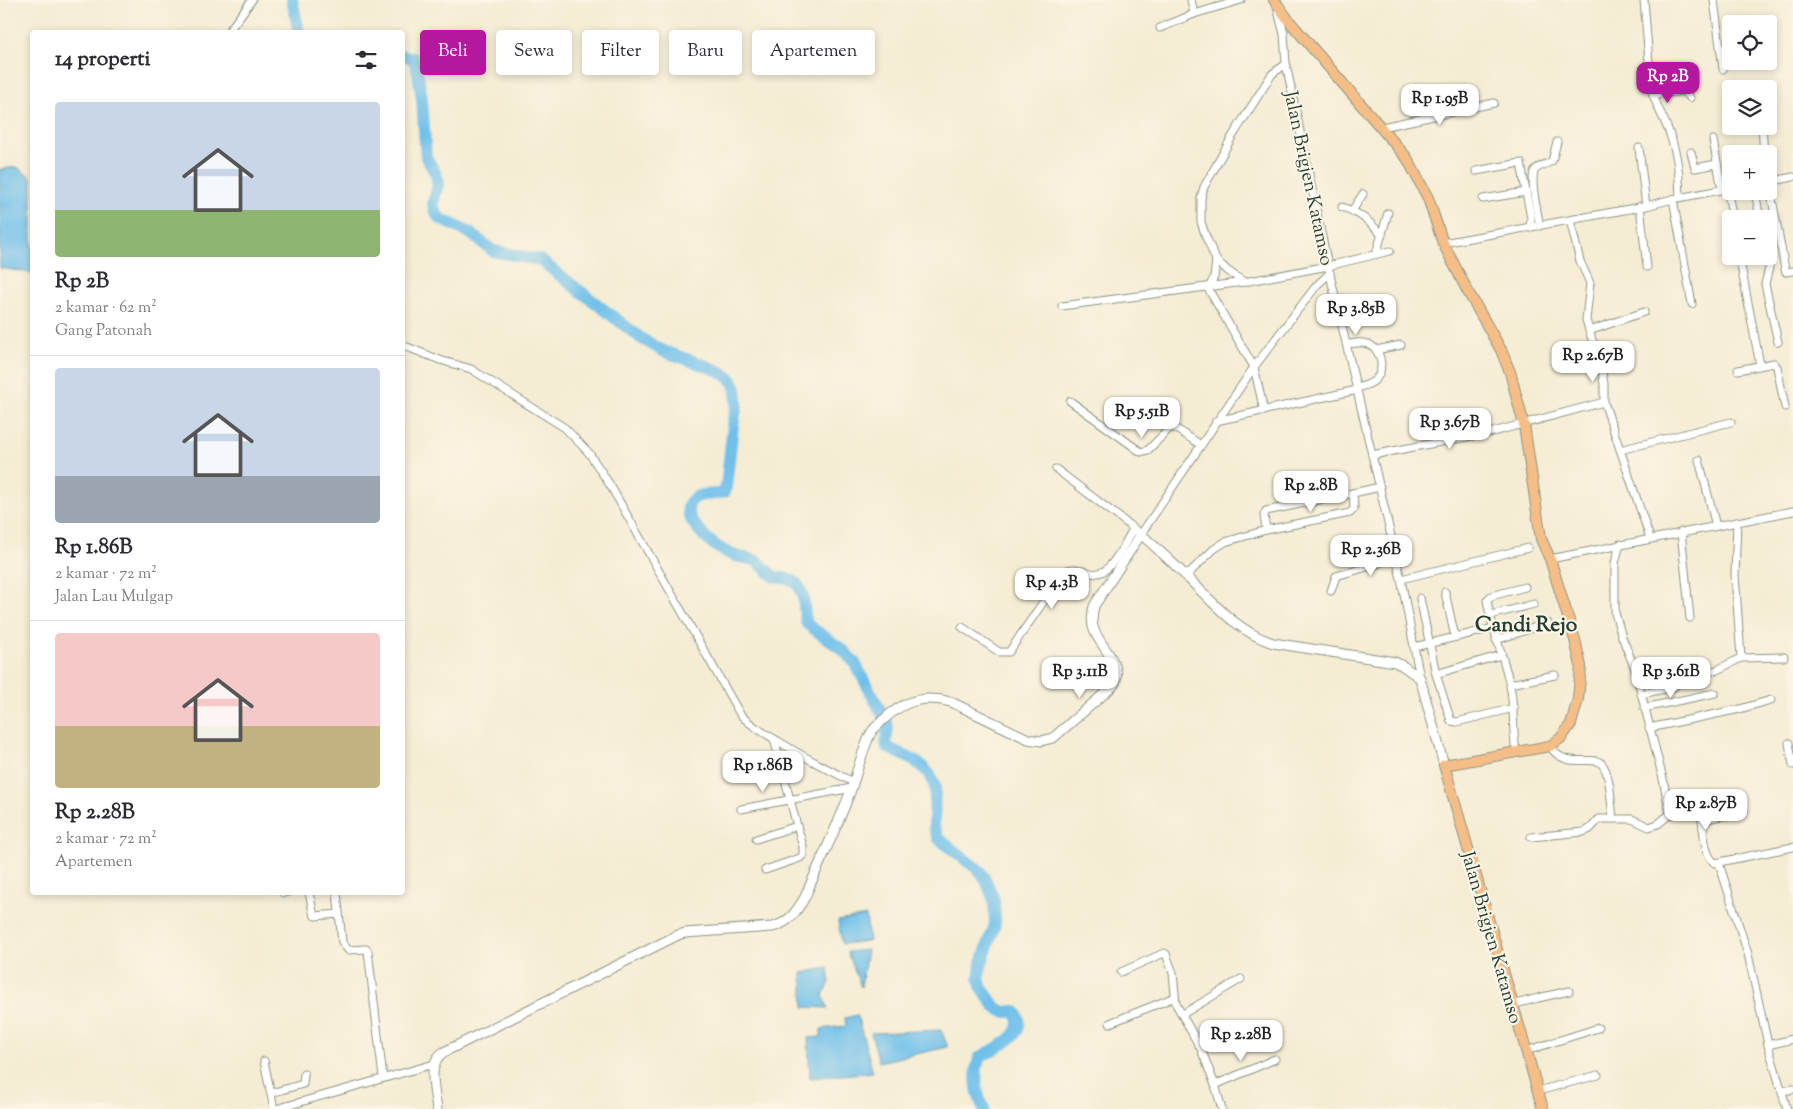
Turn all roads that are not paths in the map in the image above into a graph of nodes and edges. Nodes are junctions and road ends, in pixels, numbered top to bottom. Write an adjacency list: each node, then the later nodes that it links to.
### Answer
1 (252, 0): 9 (street)
2 (1190, 0): 7 (street)
3 (1241, 0): 7 (street)
4 (1644, 0): 12 (street)
5 (1714, 0): 10 (street)
6 (1274, 1): 11 (street, Jalan Brigjen Katamso); 15 (main road)
7 (1194, 14): 8 (street)
8 (1160, 28)
9 (230, 30)
10 (1722, 62)
11 (1286, 64): 42 (street); 46 (street, Jalan Brigjen Katamso)
12 (1653, 95): 13 (street); 28 (street)
13 (1690, 98)
14 (1494, 103): 15 (street)
15 (1382, 127): 39 (main road)
16 (1713, 140): 20 (street)
17 (1557, 142): 36 (street)
18 (1639, 148): 31 (street)
19 (1691, 152): 20 (street)
20 (1717, 164): 22 (street)
21 (1476, 171): 26 (street)
22 (1722, 176)
23 (1793, 177): 24 (street)
24 (1777, 181)
25 (1722, 190): 28 (street)
26 (1526, 192): 29 (street); 37 (street)
27 (1363, 194): 33 (street)
28 (1677, 198): 31 (street); 50 (street)
29 (1483, 199)
30 (1772, 200): 47 (street)
31 (1643, 206): 35 (street); 45 (street)
32 (1342, 207): 33 (street)
33 (1352, 211): 38 (street)
34 (1388, 214): 38 (street)
35 (1570, 220): 36 (street); 53 (street)
36 (1540, 226): 37 (street)
37 (1530, 228): 39 (street)
38 (1382, 235): 41 (street)
39 (1443, 243): 69 (main road)
40 (1390, 251): 41 (street)
41 (1376, 254): 46 (street)
42 (1216, 260): 48 (street); 49 (street)
43 (1741, 265): 59 (street)
44 (1769, 265): 54 (street)
45 (1648, 267)
46 (1329, 270): 48 (street); 55 (street, Jalan Brigjen Katamso); 60 (street)
47 (1793, 271)
48 (1244, 282): 49 (street)
49 (1209, 286): 51 (street); 60 (street)
50 (1692, 304)
51 (1062, 306)
52 (1644, 312): 53 (street)
53 (1589, 331): 64 (street)
54 (1778, 342)
55 (1347, 344): 58 (street); 62 (street, Jalan Brigjen Katamso)
56 (1401, 345): 58 (street)
57 (405, 346): 117 (street)
58 (1376, 350): 62 (street)
59 (1760, 365): 61 (street); 65 (street)
60 (1254, 367): 66 (street); 67 (street)
61 (1738, 370)
62 (1357, 389): 66 (street); 72 (street, Jalan Brigjen Katamso)
63 (1070, 401): 70 (street)
64 (1604, 402): 69 (street); 71 (street)
65 (1785, 407)
66 (1264, 410): 67 (street)
67 (1216, 421): 70 (street)
68 (1731, 422): 71 (street)
69 (1524, 425): 72 (street); 87 (main road)
70 (1201, 445): 81 (street)
71 (1620, 450): 83 (street)
72 (1372, 455): 75 (street, Jalan Brigjen Katamso)
73 (1699, 460): 79 (street)
74 (1056, 469): 81 (street)
75 (1380, 488): 76 (street); 86 (street, Jalan Brigjen Katamso)
76 (1353, 493): 80 (street); 80 (street)
77 (1793, 511): 78 (street)
78 (1737, 522): 79 (street); 106 (street)
79 (1716, 526): 82 (street)
80 (1266, 530): 88 (street)
81 (1137, 531): 88 (street); 98 (street); 123 (street)
82 (1681, 532): 83 (street); 96 (street)
83 (1650, 538): 84 (street)
84 (1620, 544): 87 (street); 111 (street)
85 (1528, 548): 89 (street)
86 (1394, 550): 89 (street, Jalan Brigjen Katamso); 91 (street)
87 (1550, 559): 119 (main road)
88 (1186, 576): 109 (street)
89 (1401, 578): 103 (street, Jalan Brigjen Katamso)
90 (1525, 587): 95 (street)
91 (1331, 591)
92 (1445, 592): 100 (street)
93 (1420, 598): 102 (street)
94 (1534, 604): 95 (street)
95 (1491, 615): 99 (street)
96 (1690, 618)
97 (1548, 623): 101 (street)
98 (962, 627)
99 (1494, 628): 100 (street); 101 (street)
100 (1455, 637): 102 (street)
101 (1496, 640): 104 (street)
102 (1429, 644): 103 (street); 107 (street)
103 (1414, 647): 109 (street, Jalan Brigjen Katamso)
104 (1501, 655): 107 (street); 110 (street)
105 (1784, 657): 106 (street)
106 (1740, 658): 111 (street)
107 (1436, 674): 114 (street)
108 (1555, 675): 110 (street)
109 (1420, 678): 121 (street)
110 (1510, 684): 114 (street)
111 (1641, 694): 115 (street)
112 (1715, 694): 115 (street)
113 (1770, 700): 116 (street)
114 (1514, 708): 120 (street)
115 (1644, 708): 116 (street)
116 (1649, 728): 127 (street)
117 (774, 739): 123 (street); 124 (street)
118 (1789, 743): 122 (street)
119 (1550, 746): 120 (main road); 128 (street)
120 (1516, 751): 121 (main road)
121 (1444, 765): 143 (main road, Jalan Brigjen Katamso)
122 (1793, 765)
123 (852, 785): 124 (street); 152 (street)
124 (790, 800): 125 (street); 130 (street)
125 (741, 809)
126 (1744, 811): 129 (street)
127 (1670, 814): 128 (street); 129 (street)
128 (1613, 819): 131 (street)
129 (1702, 820): 134 (street)
130 (797, 826): 132 (street); 135 (street)
131 (1530, 836)
132 (756, 840)
133 (1793, 847): 134 (street)
134 (1719, 863): 148 (street)
135 (765, 870)
136 (310, 895): 138 (street)
137 (337, 895): 138 (street)
138 (339, 914): 155 (street)
139 (1121, 972): 142 (street)
140 (1241, 979): 144 (street)
141 (1569, 991): 143 (street)
142 (1175, 997): 144 (street); 145 (street)
143 (1512, 1005): 149 (main road, Jalan Brigjen Katamso)
144 (1183, 1014): 156 (street)
145 (1110, 1022)
146 (1598, 1028): 149 (street)
147 (1793, 1039): 148 (street)
148 (1768, 1045): 159 (street)
149 (1526, 1051): 158 (main road, Jalan Brigjen Katamso)
150 (1276, 1059): 156 (street)
151 (264, 1061): 160 (street)
152 (434, 1064): 155 (street); 162 (street)
153 (304, 1074): 160 (street)
154 (1598, 1075): 158 (street)
155 (383, 1078): 161 (street)
156 (1215, 1085): 163 (street)
157 (1793, 1089): 159 (street)
158 (1538, 1091): 164 (main road, Jalan Brigjen Katamso)
159 (1783, 1091): 165 (street)
160 (270, 1092): 161 (street)
161 (275, 1109)
162 (437, 1109)
163 (1222, 1109)
164 (1544, 1109)
165 (1787, 1109)

